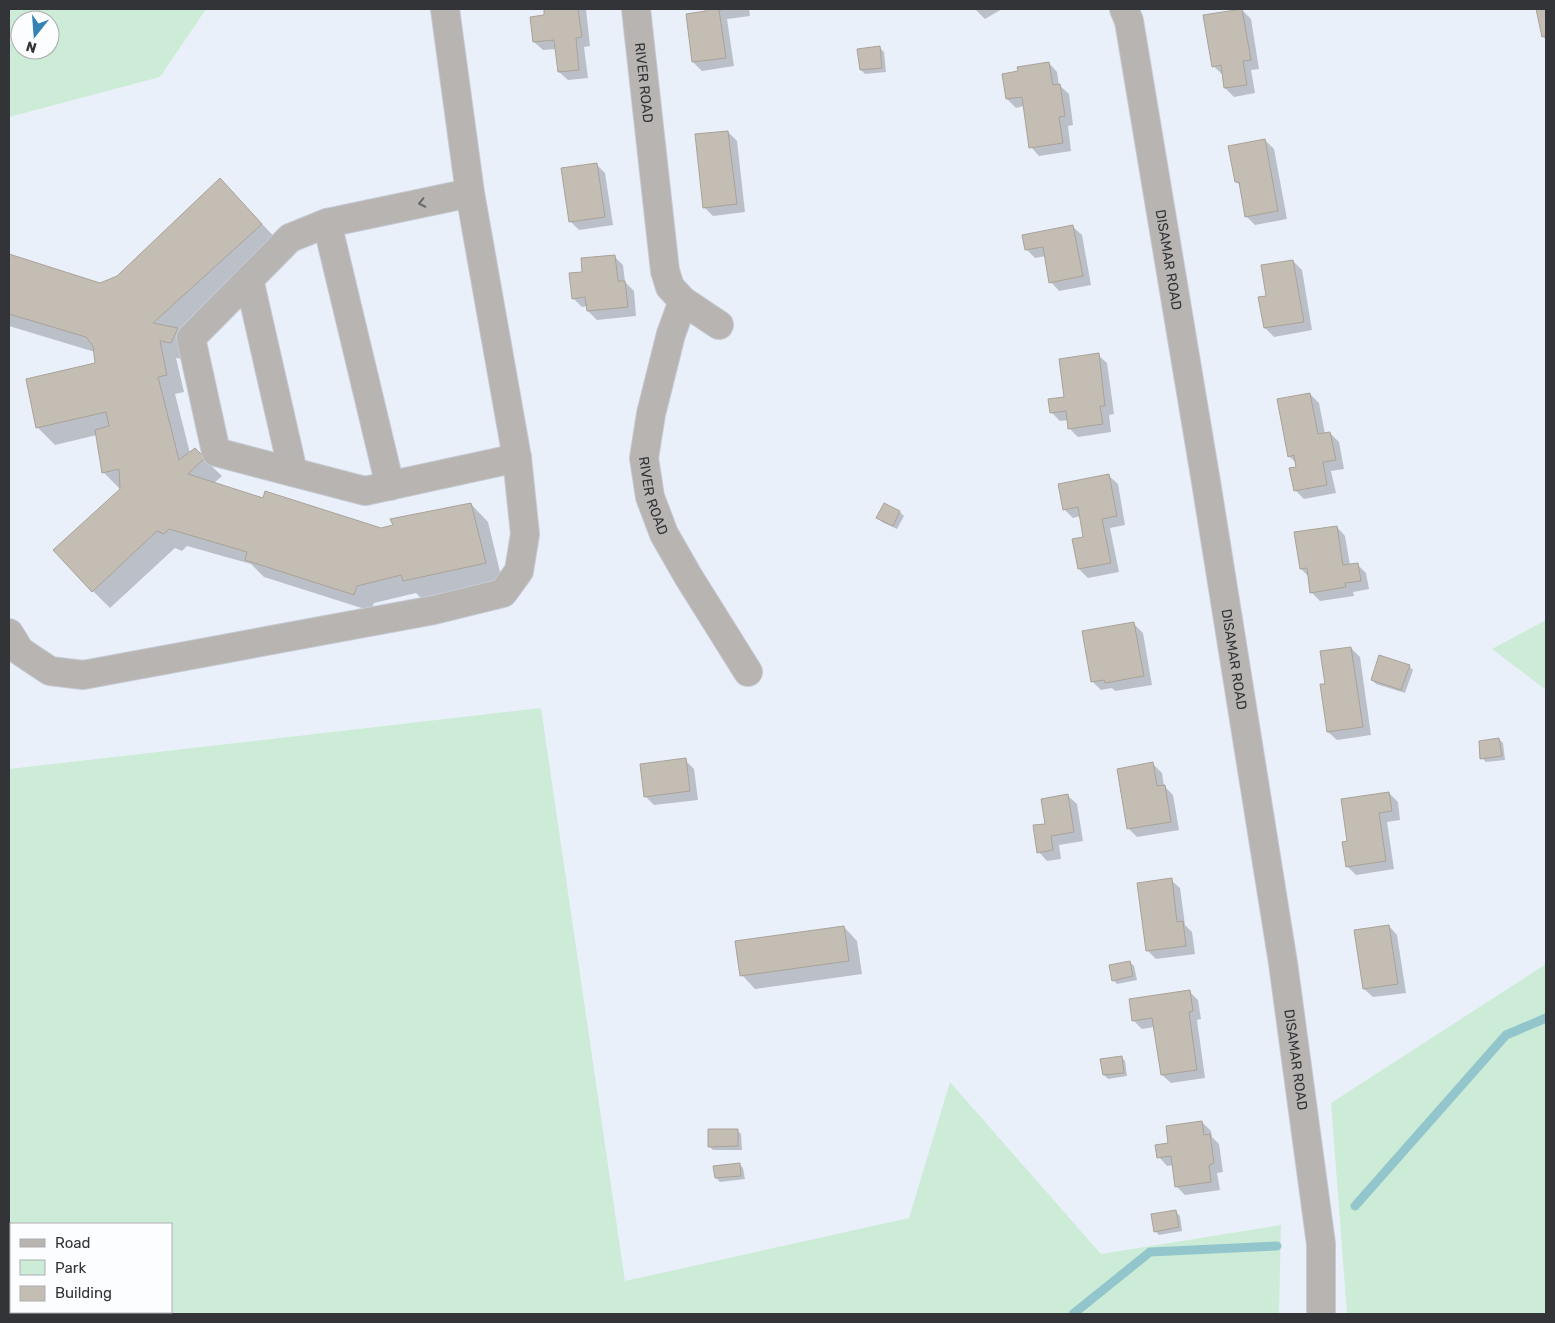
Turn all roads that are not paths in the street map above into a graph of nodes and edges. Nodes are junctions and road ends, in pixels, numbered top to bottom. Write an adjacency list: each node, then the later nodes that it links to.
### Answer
1 (445, 9): 4 (street)
2 (636, 9): 7 (street, RIVER ROAD)
3 (1124, 9): 14 (street, DISAMAR ROAD)
4 (470, 193): 5 (street, one-way to 5); 9 (street)
5 (327, 223): 6 (street); 11 (street)
6 (249, 279): 10 (street); 10 (street)
7 (682, 301): 8 (street, RIVER ROAD); 13 (street, RIVER ROAD)
8 (719, 325)
9 (517, 458): 11 (street); 12 (street)
10 (293, 472): 11 (street)
11 (390, 486)
12 (9, 634)
13 (748, 672)
14 (1321, 1314)

